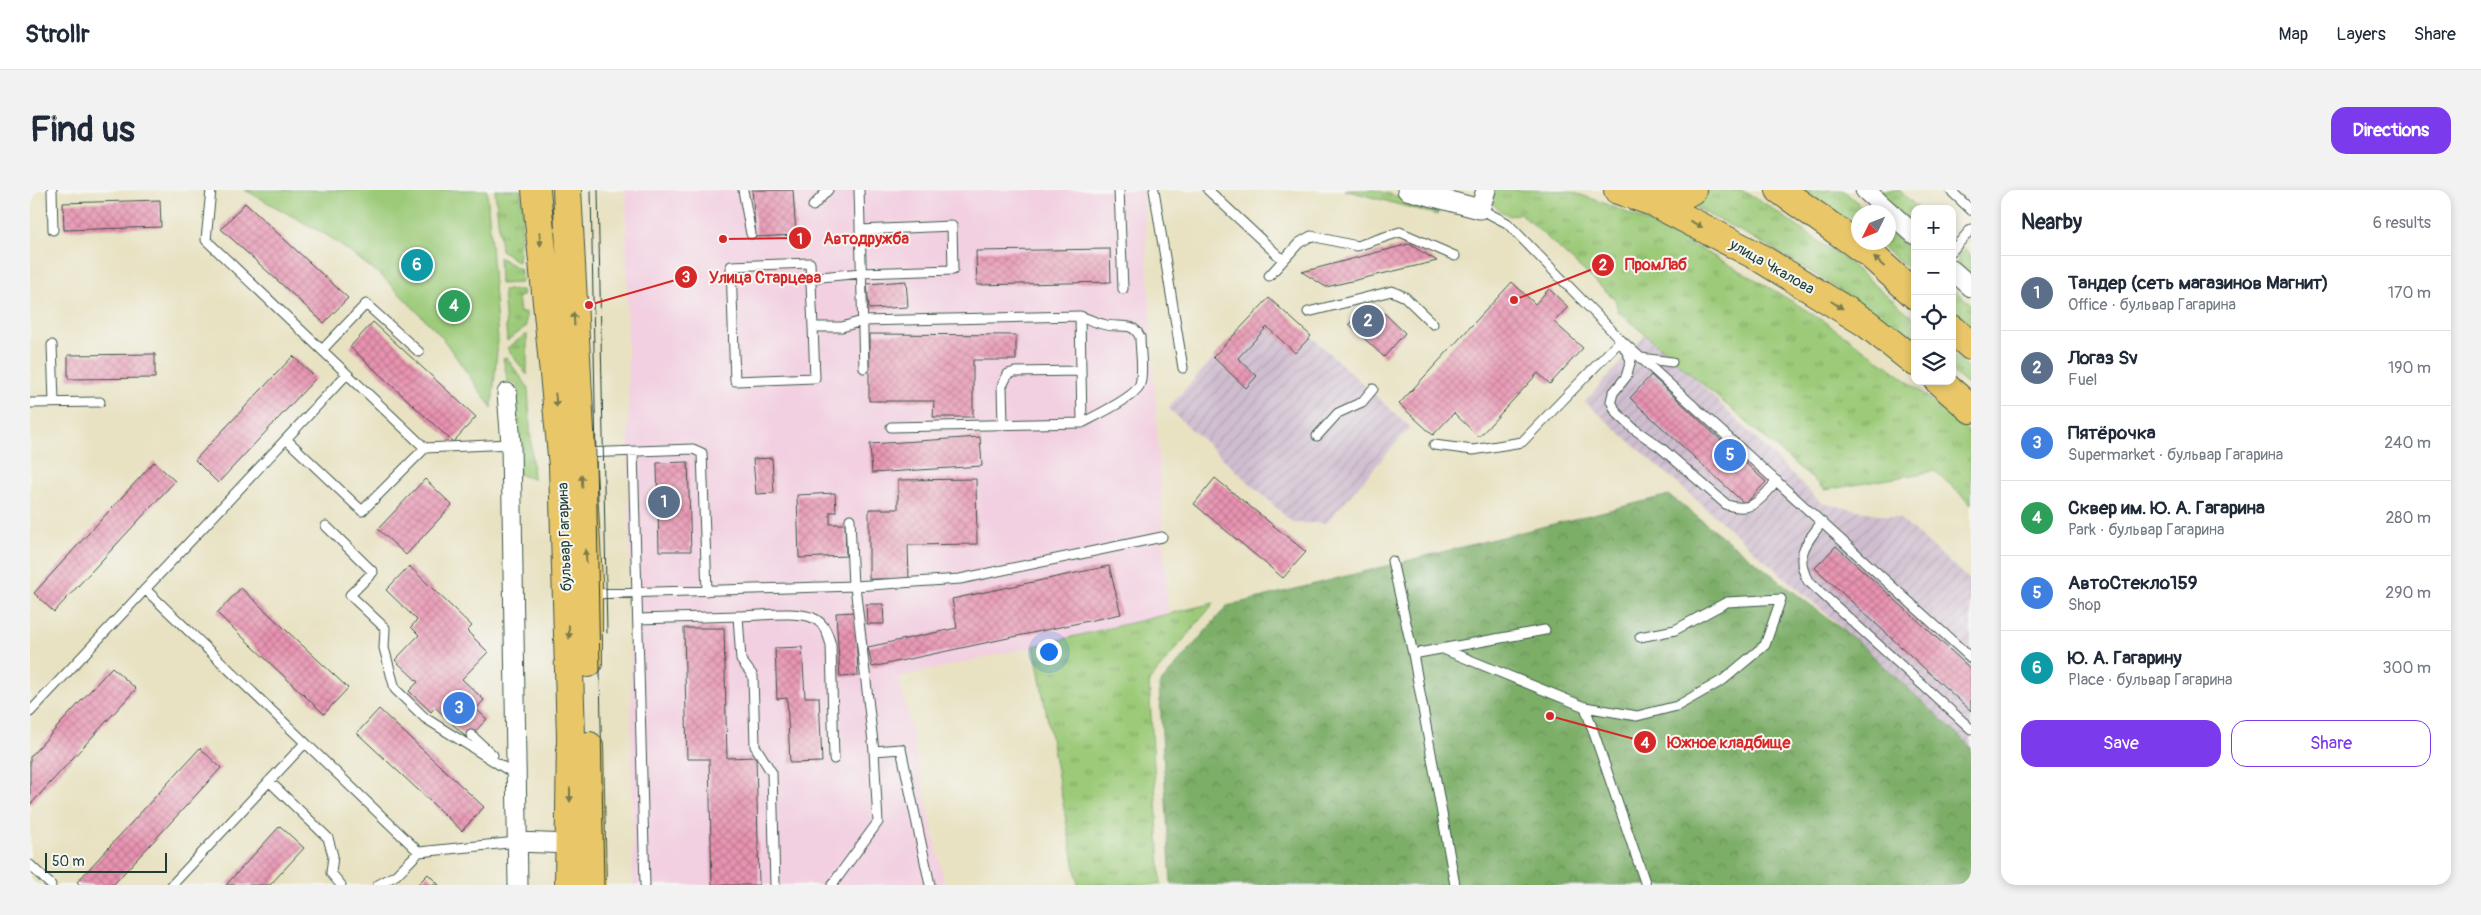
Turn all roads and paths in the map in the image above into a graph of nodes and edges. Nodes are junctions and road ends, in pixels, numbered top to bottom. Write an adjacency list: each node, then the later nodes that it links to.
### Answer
1 (52, 190): 23 (lane)
2 (211, 190): 46 (lane)
3 (536, 190): 80 (main road, бульвар Гагарина, one-way to 80)
4 (567, 190): 71 (main road, бульвар Гагарина, one-way to 4)
5 (743, 190): 26 (lane)
6 (828, 190): 19 (lane)
7 (859, 190): 24 (lane)
8 (1119, 190): 35 (lane)
9 (1154, 190): 52 (lane)
10 (1208, 190): 29 (lane)
11 (1407, 190): 20 (street)
12 (1486, 190): 20 (street)
13 (1618, 190): 18 (main road, улица Чкалова)
14 (1692, 190): 18 (main road)
15 (1780, 190): 36 (main road, one-way to 15)
16 (1865, 190): 25 (street)
17 (1950, 190): 21 (lane)
18 (1653, 202): 49 (main road, улица Чкалова, one-way to 49)
19 (812, 206)
20 (1480, 209): 43 (lane)
21 (1971, 210)
22 (1971, 229): 27 (lane)
23 (53, 230)
24 (860, 230): 30 (lane); 30 (lane)
25 (1911, 231)
26 (751, 234)
27 (1953, 250)
28 (1455, 256): 29 (lane)
29 (1283, 260): 32 (lane)
30 (861, 273): 33 (lane); 39 (lane)
31 (1956, 274): 34 (street)
32 (1269, 276)
33 (811, 278): 41 (lane); 41 (lane)
34 (1971, 287)
35 (1123, 290)
36 (1911, 291)
37 (1308, 312): 40 (lane)
38 (1080, 316): 39 (lane); 53 (lane); 62 (lane)
39 (862, 321): 41 (lane); 51 (lane)
40 (1433, 324)
41 (813, 327)
42 (1956, 333): 45 (main road)
43 (1621, 340): 48 (lane); 68 (lane); 72 (lane)
44 (52, 345): 59 (lane)
45 (1971, 346)
46 (322, 350): 47 (lane); 54 (lane)
47 (419, 352)
48 (1641, 358): 50 (lane); 72 (lane)
49 (1911, 359)
50 (1672, 362)
51 (864, 368)
52 (1183, 368)
53 (1081, 371): 62 (lane); 63 (lane)
54 (347, 374): 66 (lane); 69 (lane)
55 (1944, 385): 61 (main road)
56 (1373, 389): 65 (lane)
57 (507, 393): 67 (street)
58 (30, 402): 59 (lane)
59 (54, 402): 60 (lane)
60 (100, 402)
61 (1971, 408)
62 (1082, 423): 63 (lane)
63 (1003, 425): 64 (lane)
64 (892, 427)
65 (1317, 436)
66 (286, 440): 69 (lane); 79 (lane)
67 (512, 444): 69 (lane); 97 (street)
68 (1434, 445)
69 (425, 448)
70 (633, 452): 71 (lane); 81 (lane); 82 (lane)
71 (580, 453): 80 (main road, бульвар Гагарина, one-way to 71)
72 (1777, 481): 74 (lane)
73 (850, 519): 78 (lane)
74 (1822, 522): 89 (lane); 92 (lane)
75 (326, 526): 97 (lane)
76 (1162, 537): 78 (lane)
77 (1392, 561): 88 (lane)
78 (854, 586): 81 (lane); 95 (lane)
79 (146, 589): 91 (lane); 94 (lane)
80 (578, 591): 82 (lane); 100 (main road, бульвар Гагарина, one-way to 100); 109 (main road, бульвар Гагарина)
81 (707, 591): 82 (lane)
82 (637, 593): 84 (lane)
83 (738, 616): 84 (lane); 96 (lane); 111 (lane)
84 (638, 619): 110 (lane)
85 (1545, 630): 87 (lane)
86 (1640, 638): 90 (lane)
87 (1443, 648): 88 (lane); 90 (lane)
88 (1413, 654): 114 (lane)
89 (1971, 658)
90 (1585, 707): 115 (lane)
91 (30, 712)
92 (1971, 729)
93 (471, 735): 97 (lane)
94 (305, 743): 98 (lane); 101 (lane)
95 (874, 751): 112 (lane); 113 (lane)
96 (834, 759)
97 (513, 773): 99 (street)
98 (269, 781): 104 (lane); 105 (lane)
99 (517, 842): 100 (street); 101 (lane); 107 (street)
100 (570, 844): 108 (main road, бульвар Гагарина)
101 (419, 852): 106 (lane)
102 (30, 865): 103 (lane)
103 (51, 885)
104 (172, 885)
105 (341, 885)
106 (378, 885)
107 (518, 885)
108 (569, 885)
109 (592, 885)
110 (645, 885)
111 (775, 885)
112 (832, 885)
113 (930, 885)
114 (1455, 885)
115 (1646, 885)

